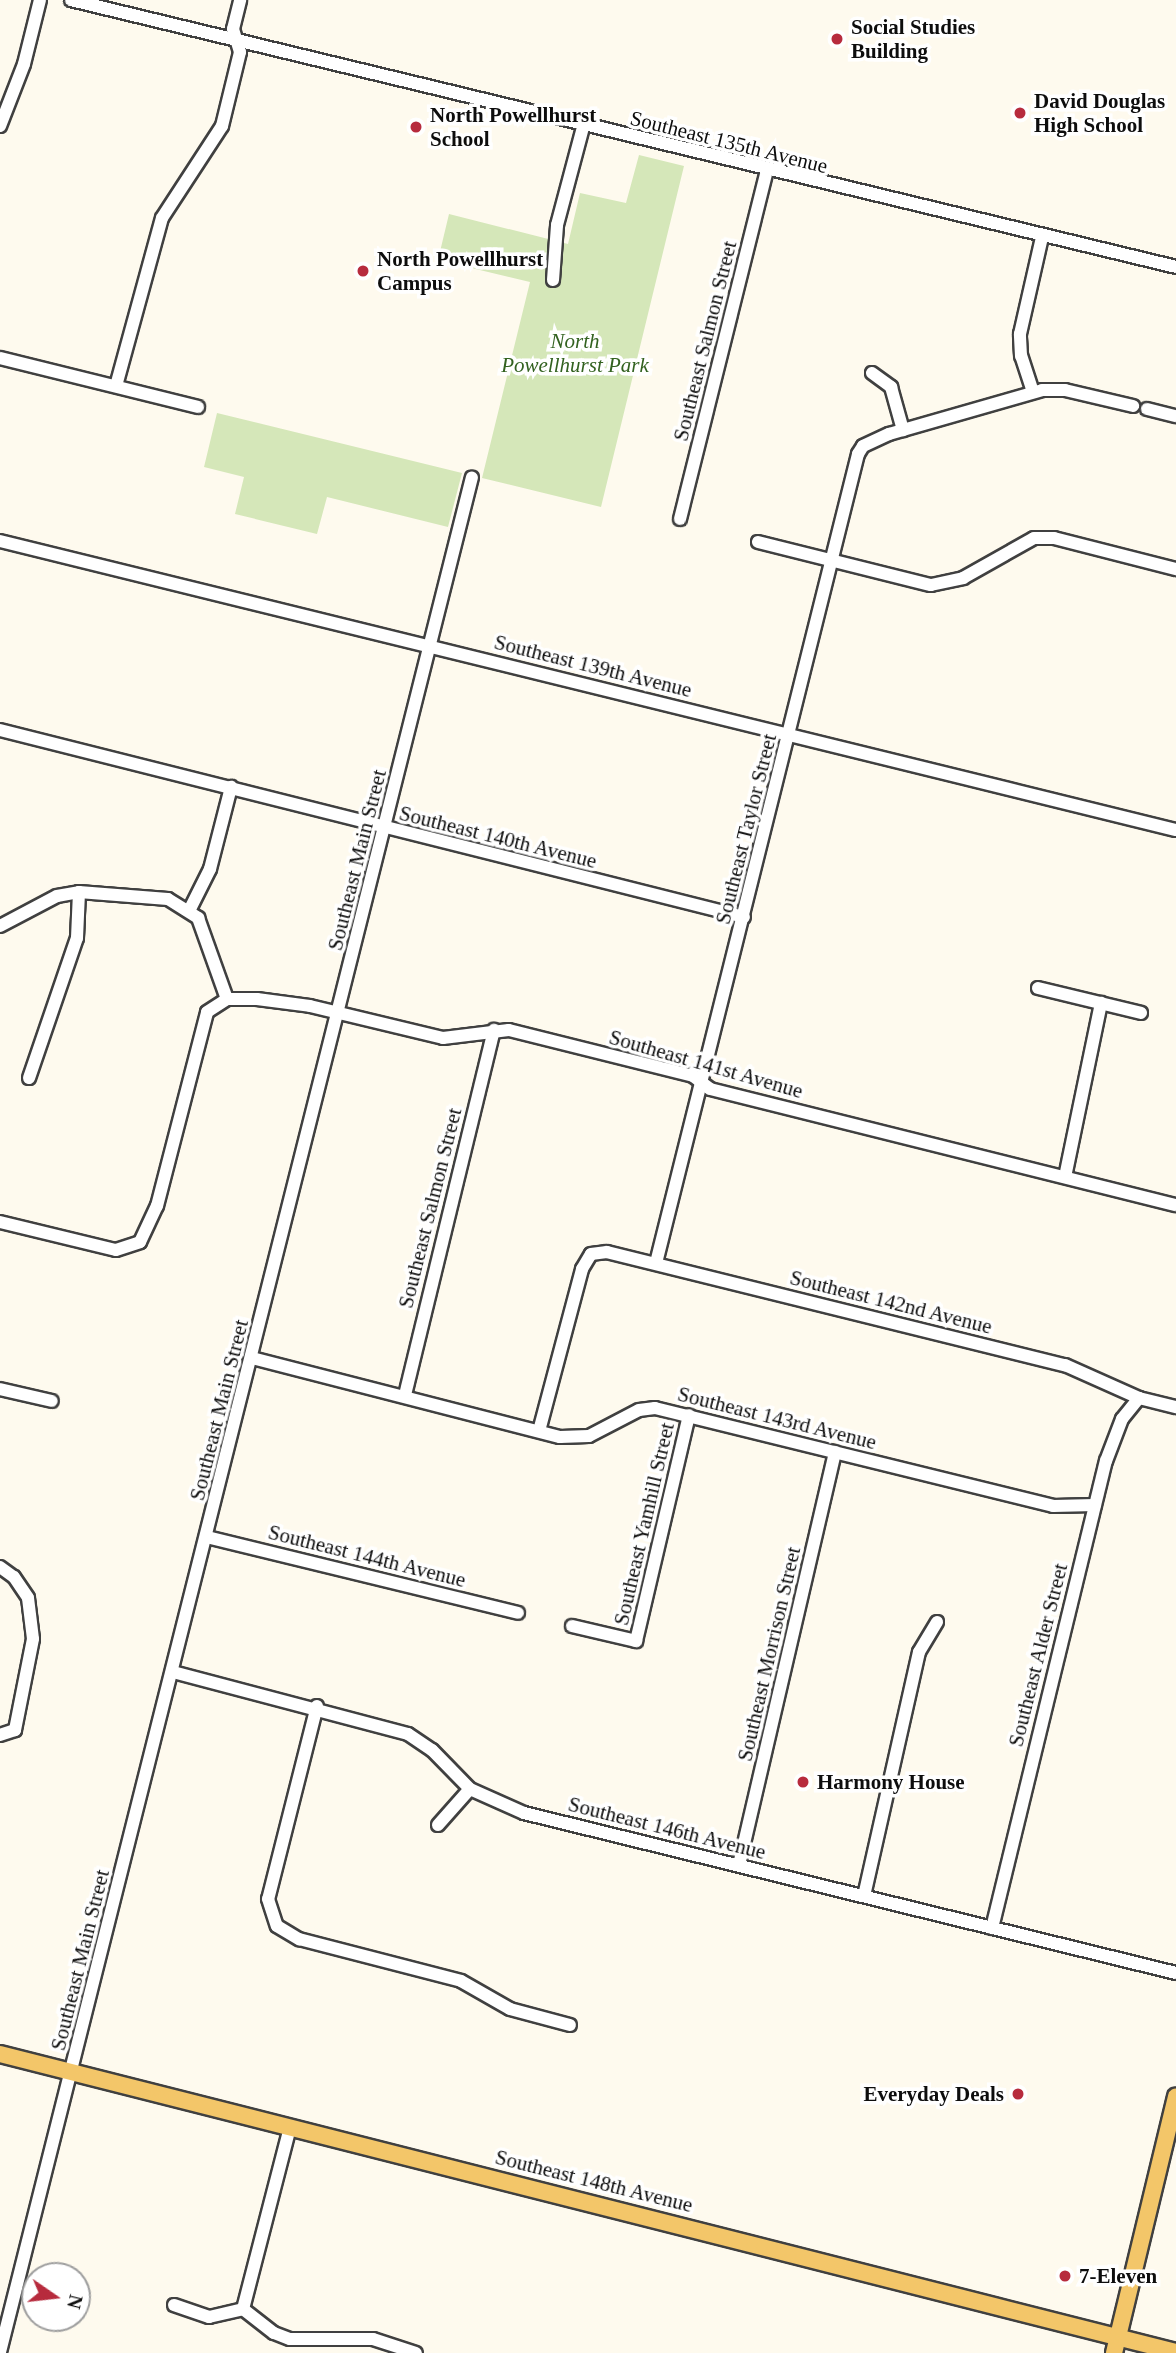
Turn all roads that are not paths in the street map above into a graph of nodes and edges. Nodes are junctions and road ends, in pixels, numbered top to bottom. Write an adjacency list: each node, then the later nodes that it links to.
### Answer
1 (40, 0): 5 (street)
2 (71, 0): 4 (street, Southeast 135th Avenue)
3 (240, 0): 4 (street)
4 (237, 42): 6 (street, Southeast 135th Avenue); 13 (street)
5 (0, 126)
6 (583, 127): 7 (street, Southeast 135th Avenue); 10 (street)
7 (767, 172): 8 (street, Southeast 135th Avenue); 21 (street, Southeast Salmon Street)
8 (1042, 237): 9 (street, Southeast 135th Avenue); 14 (street)
9 (1176, 267)
10 (553, 280)
11 (0, 358): 13 (street)
12 (872, 373): 19 (street)
13 (116, 386): 16 (street)
14 (1033, 392): 15 (street, Southeast Taylor Street); 19 (street, Southeast Taylor Street)
15 (1133, 406)
16 (198, 407)
17 (1147, 409): 18 (street)
18 (1176, 416)
19 (903, 430): 24 (street, Southeast Taylor Street)
20 (472, 477): 26 (street, Southeast Main Street)
21 (680, 519)
22 (0, 541): 26 (street, Southeast 139th Avenue)
23 (758, 542): 24 (street)
24 (832, 558): 25 (street); 28 (street, Southeast Taylor Street)
25 (1176, 569)
26 (431, 646): 28 (street, Southeast 139th Avenue); 30 (street, Southeast Main Street)
27 (0, 730): 29 (street, Southeast 140th Avenue)
28 (790, 733): 31 (street, Southeast 139th Avenue); 34 (street, Southeast Taylor Street)
29 (231, 787): 30 (street, Southeast 140th Avenue); 33 (street)
30 (385, 829): 34 (street, Southeast 140th Avenue); 40 (street, Southeast Main Street)
31 (1176, 830)
32 (79, 892): 33 (street); 35 (street); 42 (street)
33 (190, 909): 37 (street)
34 (744, 917): 43 (street, Southeast Taylor Street)
35 (0, 926)
36 (1038, 988): 38 (street)
37 (227, 999): 40 (street, Southeast 141st Avenue); 46 (street)
38 (1101, 1003): 39 (street); 44 (street)
39 (1141, 1013)
40 (339, 1014): 41 (street, Southeast 141st Avenue); 48 (street, Southeast Main Street)
41 (494, 1030): 43 (street, Southeast 141st Avenue); 50 (street, Southeast Salmon Street)
42 (29, 1078)
43 (702, 1083): 44 (street, Southeast 141st Avenue); 47 (street, Southeast Taylor Street)
44 (1065, 1177): 45 (street, Southeast 141st Avenue)
45 (1176, 1205)
46 (0, 1222)
47 (656, 1263): 51 (street, Southeast 142nd Avenue); 55 (street, Southeast 142nd Avenue)
48 (252, 1358): 50 (street, Southeast 143rd Avenue); 58 (street, Southeast Main Street)
49 (0, 1389): 52 (street)
50 (405, 1395): 55 (street, Southeast 143rd Avenue)
51 (1139, 1398): 53 (street, Southeast 142nd Avenue); 57 (street, Southeast Alder Street)
52 (52, 1401)
53 (1176, 1407)
54 (689, 1415): 55 (street, Southeast 143rd Avenue); 56 (street, Southeast 143rd Avenue); 62 (street, Southeast Yamhill Street)
55 (539, 1431)
56 (835, 1452): 57 (street, Southeast 143rd Avenue); 68 (street, Southeast Morrison Street)
57 (1095, 1505): 70 (street, Southeast Alder Street)
58 (206, 1537): 60 (street, Southeast 144th Avenue); 63 (street, Southeast Main Street)
59 (0, 1567): 65 (street)
60 (518, 1613)
61 (937, 1622): 69 (street)
62 (572, 1626)
63 (173, 1672): 64 (street, Southeast 146th Avenue); 74 (street, Southeast Main Street)
64 (317, 1706): 66 (street, Southeast 146th Avenue); 72 (street)
65 (0, 1735)
66 (470, 1789): 67 (street); 68 (street, Southeast 146th Avenue)
67 (438, 1825)
68 (739, 1865): 69 (street, Southeast 146th Avenue)
69 (864, 1896): 70 (street, Southeast 146th Avenue)
70 (992, 1928): 71 (street, Southeast 146th Avenue)
71 (1176, 1973)
72 (570, 2025)
73 (0, 2054): 74 (main road, Southeast 148th Avenue)
74 (71, 2072): 76 (main road, Southeast 148th Avenue); 80 (street, Southeast Main Street)
75 (1176, 2096): 79 (main road)
76 (290, 2127): 78 (street); 79 (main road, Southeast 148th Avenue)
77 (174, 2305): 78 (street)
78 (243, 2309): 82 (street)
79 (1116, 2345): 81 (main road, Southeast 148th Avenue)
80 (0, 2352)
81 (1176, 2352)
82 (416, 2353)

